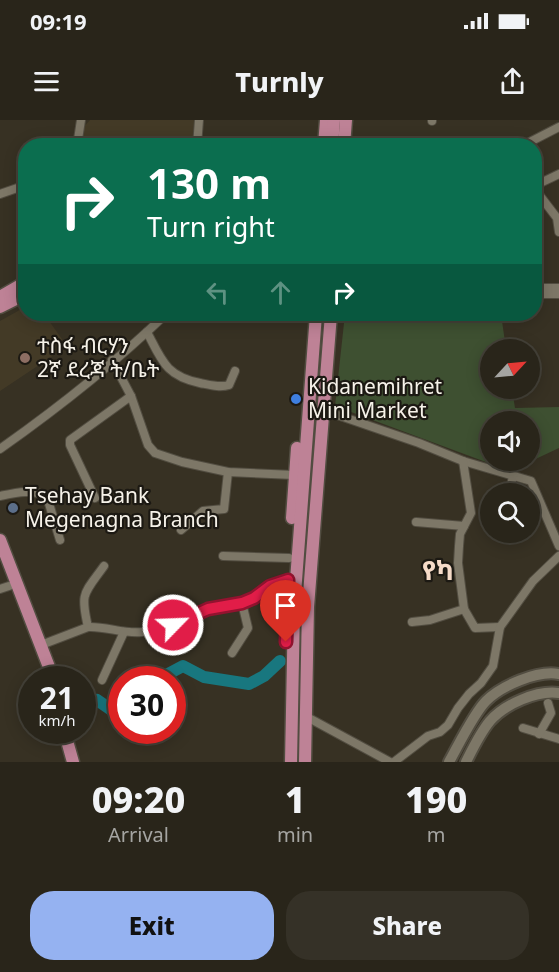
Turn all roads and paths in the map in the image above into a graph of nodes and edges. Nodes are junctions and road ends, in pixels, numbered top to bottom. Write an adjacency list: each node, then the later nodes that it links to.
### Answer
1 (81, 120): 7 (street)
2 (199, 120): 8 (street)
3 (326, 120): 9 (main road)
4 (334, 120): 10 (main road)
5 (346, 120): 11 (main road)
6 (559, 127): 12 (street)
7 (78, 138)
8 (198, 138)
9 (325, 138)
10 (333, 138)
11 (345, 138)
12 (538, 138)
13 (559, 174): 14 (street)
14 (542, 183)
15 (18, 188): 16 (street)
16 (0, 194)
17 (542, 198): 18 (street)
18 (559, 232)
19 (18, 288): 25 (main road)
20 (542, 288): 21 (street)
21 (559, 288)
22 (542, 294): 23 (street)
23 (559, 294)
24 (18, 297): 25 (main road)
25 (1, 302)
26 (159, 321): 30 (street)
27 (313, 321): 38 (main road)
28 (316, 321): 57 (main road)
29 (330, 321): 34 (main road)
30 (147, 332): 31 (street); 32 (street)
31 (112, 360): 33 (street); 35 (street)
32 (235, 371)
33 (131, 396): 37 (street); 42 (street)
34 (323, 410): 36 (street); 58 (main road)
35 (0, 449)
36 (463, 461): 39 (street); 44 (street)
37 (228, 472): 38 (street); 45 (street)
38 (294, 476): 51 (main road)
39 (513, 476): 40 (street); 48 (street)
40 (511, 483)
41 (0, 496): 47 (street)
42 (95, 498)
43 (417, 522): 44 (street)
44 (464, 526): 59 (street)
45 (181, 530)
46 (0, 540): 64 (main road)
47 (60, 540)
48 (559, 546)
49 (223, 556): 51 (street)
50 (559, 556): 62 (street)
51 (289, 558): 54 (main road)
52 (0, 562): 55 (main road)
53 (104, 566): 61 (street)
54 (288, 580): 56 (street); 78 (main road)
55 (4, 588): 66 (main road)
56 (242, 603): 63 (street); 65 (street)
57 (294, 607): 58 (main road); 78 (main road)
58 (308, 607): 72 (main road)
59 (464, 609): 60 (street); 62 (street)
60 (412, 622)
61 (88, 627): 63 (street); 64 (street)
62 (500, 627): 83 (street)
63 (124, 632): 69 (street)
64 (41, 645): 67 (main road)
65 (231, 653)
66 (39, 666)
67 (49, 666)
68 (559, 674): 84 (main road)
69 (102, 680)
70 (559, 693): 85 (main road)
71 (548, 703): 74 (street)
72 (307, 717): 82 (main road); 83 (street)
73 (523, 728): 74 (street)
74 (539, 734): 75 (street)
75 (559, 739)
76 (68, 744): 79 (main road)
77 (76, 744): 80 (main road)
78 (292, 747): 81 (main road)
79 (73, 762)
80 (81, 762)
81 (291, 762)
82 (305, 762)
83 (392, 762)
84 (449, 762)
85 (465, 762)

